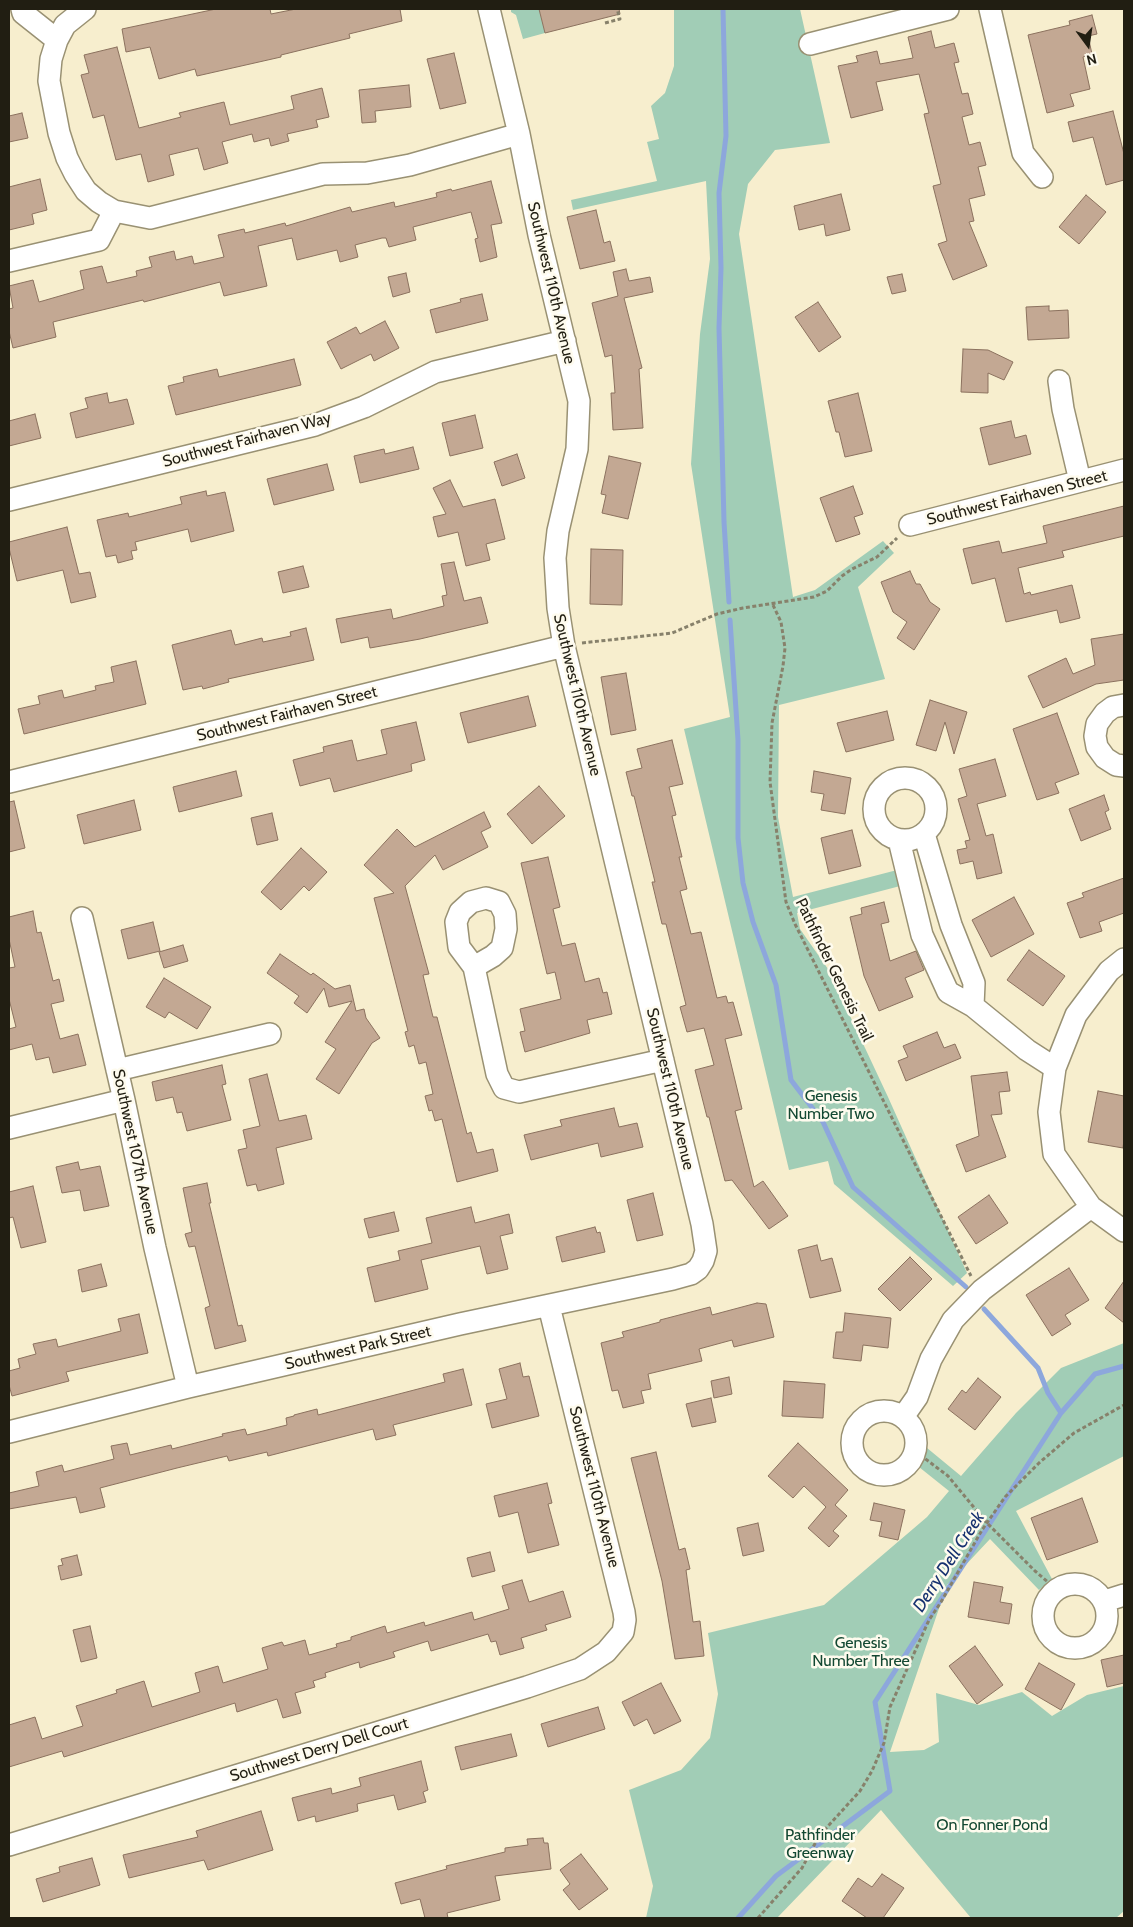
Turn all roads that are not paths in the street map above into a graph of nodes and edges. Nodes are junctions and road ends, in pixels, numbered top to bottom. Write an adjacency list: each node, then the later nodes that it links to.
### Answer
1 (22, 9): 6 (street)
2 (85, 9): 6 (street)
3 (489, 9): 8 (street, Southwest 110th Avenue)
4 (948, 9): 7 (street)
5 (990, 9): 9 (street)
6 (57, 40): 10 (street)
7 (810, 44)
8 (519, 134): 10 (street); 12 (street, Southwest 110th Avenue)
9 (1042, 177)
10 (114, 211): 11 (street)
11 (9, 261)
12 (565, 340): 16 (street, Southwest Fairhaven Way); 18 (street, Southwest 110th Avenue)
13 (1060, 381): 15 (street)
14 (1124, 470): 15 (street, Southwest Fairhaven Street)
15 (1080, 481): 17 (street, Southwest Fairhaven Street)
16 (9, 500)
17 (910, 525)
18 (564, 646): 21 (street, Southwest Fairhaven Street); 29 (street, Southwest 110th Avenue)
19 (1124, 705): 20 (street)
20 (1124, 766)
21 (9, 782)
22 (924, 834): 23 (street); 23 (street); 27 (street)
23 (899, 840): 27 (street)
24 (82, 918): 31 (street, Southwest 107th Avenue)
25 (1124, 959): 30 (street)
26 (474, 967): 29 (street)
27 (972, 1006): 30 (street)
28 (270, 1034): 31 (street)
29 (663, 1060): 36 (street, Southwest 110th Avenue)
30 (1055, 1068): 34 (street)
31 (117, 1070): 32 (street, Southwest 107th Avenue)
32 (124, 1100): 33 (street); 38 (street, Southwest 107th Avenue)
33 (9, 1128)
34 (1091, 1208): 35 (street); 39 (street)
35 (1124, 1231)
36 (703, 1261): 37 (street, Southwest Park Street)
37 (549, 1306): 38 (street, Southwest Park Street); 42 (street, Southwest 110th Avenue)
38 (188, 1387): 40 (street, Southwest Park Street)
39 (903, 1417): 39 (street)
40 (9, 1432)
41 (1114, 1598): 41 (street)
42 (619, 1638): 43 (street, Southwest Derry Dell Court)
43 (9, 1845)

